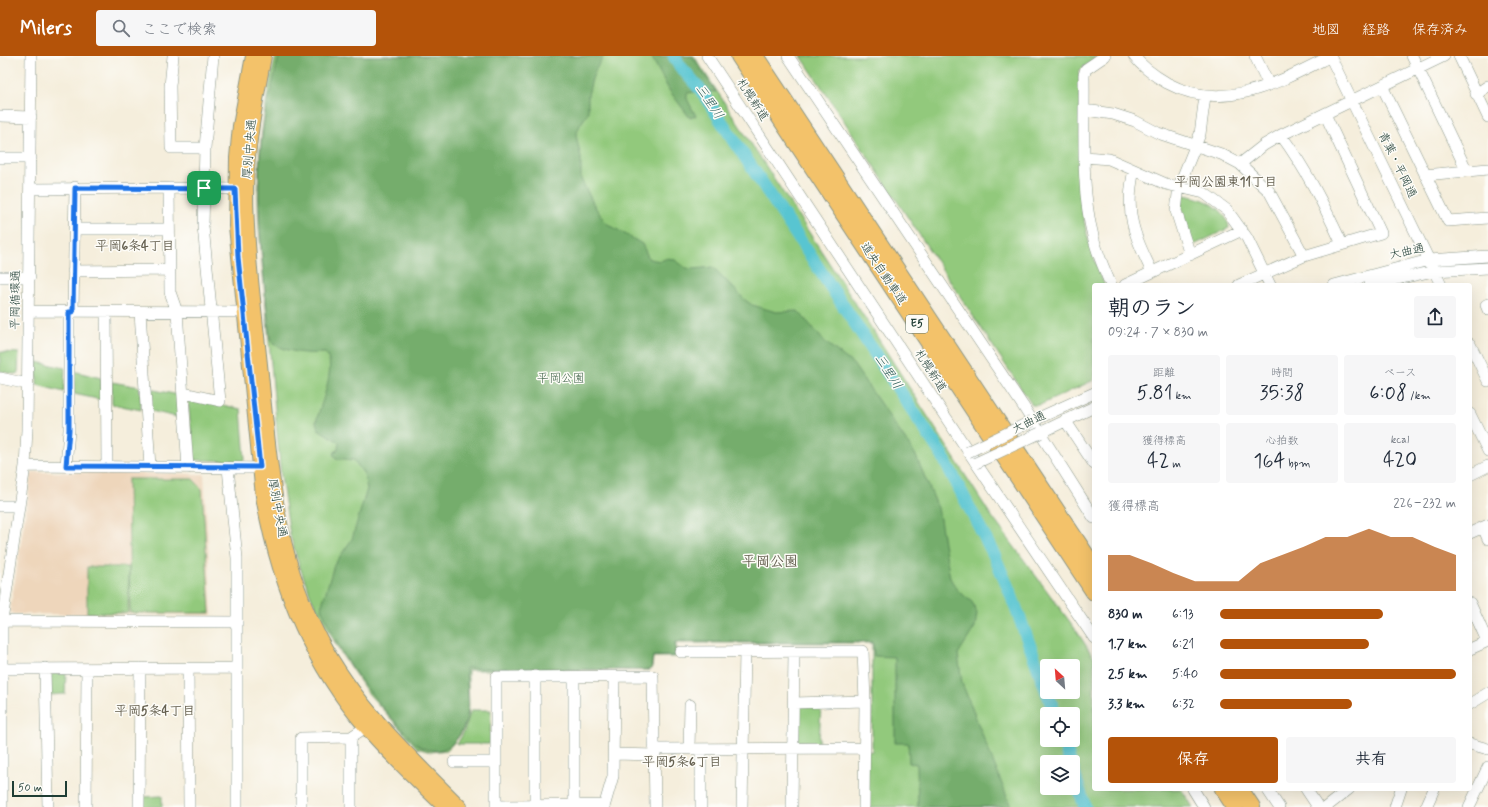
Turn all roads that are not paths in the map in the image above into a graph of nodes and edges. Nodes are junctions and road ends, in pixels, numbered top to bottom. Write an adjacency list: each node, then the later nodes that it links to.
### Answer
1 (31, 56): 27 (street, 平岡循環通)
2 (173, 56): 31 (street)
3 (213, 56): 31 (street)
4 (253, 56): 45 (main road, 厚別中央通)
5 (264, 56): 101 (main road, 厚別中央通)
6 (707, 56): 92 (street, 札幌新道)
7 (739, 56): 110 (highway, 道央自動車道 / E5)
8 (755, 56): 109 (highway, 道央自動車道 / E5)
9 (788, 56): 87 (street)
10 (1105, 56): 24 (street)
11 (1134, 56): 22 (street)
12 (1255, 56): 18 (street)
13 (1331, 56): 18 (street); 23 (street, 青葉・平岡通)
14 (1412, 56): 17 (street)
15 (1444, 56): 17 (street)
16 (1459, 56): 21 (street)
17 (1418, 69): 19 (street); 38 (street)
18 (1269, 85): 22 (street)
19 (1382, 86): 23 (street); 39 (street)
20 (1488, 86): 21 (street)
21 (1476, 94): 28 (street)
22 (1205, 96): 30 (street)
23 (1352, 100): 25 (street); 54 (street, 青葉・平岡通)
24 (1085, 110): 30 (street); 32 (street)
25 (1324, 114): 29 (street); 50 (street)
26 (0, 116): 27 (street)
27 (31, 116): 34 (street, 平岡循環通)
28 (1488, 117)
29 (1281, 135): 35 (street); 50 (street)
30 (1196, 146): 35 (street); 40 (street)
31 (205, 148): 44 (street)
32 (1085, 157): 37 (street); 63 (street)
33 (0, 158): 34 (street)
34 (31, 158): 41 (street, 平岡循環通)
35 (1240, 164): 52 (street)
36 (1488, 169): 38 (street)
37 (1134, 170): 40 (street); 59 (street)
38 (1467, 171): 39 (street)
39 (1424, 175): 46 (street)
40 (1179, 186): 49 (street); 51 (street)
41 (31, 188): 42 (street); 62 (street, 平岡循環通)
42 (75, 188): 43 (street); 47 (street)
43 (169, 188): 44 (street); 48 (street)
44 (204, 188): 45 (street); 73 (street)
45 (235, 189): 78 (main road, 厚別中央通)
46 (1488, 218)
47 (74, 229): 48 (street); 57 (street)
48 (168, 229): 56 (street)
49 (1242, 230): 51 (street); 60 (street)
50 (1342, 244): 52 (street)
51 (1190, 255): 59 (street)
52 (1304, 256): 60 (street)
53 (1488, 256): 54 (street, 大曲通)
54 (1429, 260): 58 (street, 青葉・平岡通); 67 (street, 大曲通)
55 (1488, 268): 58 (street, 大曲通)
56 (169, 270): 57 (street); 77 (street)
57 (73, 271): 74 (street)
58 (1434, 271): 68 (street, 大曲通); 69 (street, 青葉・平岡通)
59 (1152, 272): 64 (street)
60 (1264, 273): 65 (street); 66 (street)
61 (0, 277): 62 (street)
62 (30, 277): 72 (street, 平岡循環通)
63 (1110, 283)
64 (1129, 283)
65 (1243, 283)
66 (1269, 283)
67 (1342, 283)
68 (1379, 283)
69 (1440, 283)
70 (1488, 304): 71 (street)
71 (1488, 310)
72 (30, 311): 74 (street); 82 (street, 平岡循環通)
73 (212, 311): 77 (street); 78 (street); 83 (street)
74 (71, 312): 75 (street); 95 (street)
75 (106, 312): 76 (street); 97 (street)
76 (140, 312): 77 (street); 98 (street)
77 (178, 312): 83 (street)
78 (244, 312): 101 (main road, 厚別中央通)
79 (1472, 348): 81 (street)
80 (0, 378): 82 (street)
81 (1488, 381)
82 (28, 384): 94 (street, 平岡循環通)
83 (184, 394): 99 (street)
84 (1092, 394): 87 (street, 大曲通)
85 (1092, 408): 86 (street, 大曲通)
86 (1065, 420): 89 (street, 大曲通); 90 (street)
87 (1032, 421): 89 (street); 92 (street, 大曲通, bridge)
88 (1472, 421): 91 (street)
89 (1040, 432): 93 (street, 大曲通, bridge); 105 (street)
90 (1090, 449)
91 (1488, 451)
92 (968, 452): 93 (street, 札幌新道)
93 (976, 463): 114 (street, 札幌新道)
94 (25, 466): 95 (street); 104 (street, 平岡循環通)
95 (66, 466): 97 (street)
96 (1488, 466): 102 (street)
97 (107, 467): 98 (street)
98 (150, 467): 99 (street)
99 (188, 468): 100 (street)
100 (228, 468): 101 (street); 113 (street)
101 (265, 468): 134 (main road, 厚別中央通); 168 (main road, 厚別中央通)
102 (1472, 474)
103 (0, 506): 104 (street)
104 (18, 506): 112 (street, 平岡循環通)
105 (1092, 515)
106 (1485, 526): 107 (street); 108 (street)
107 (1472, 532)
108 (1488, 539)
109 (1092, 565)
110 (1092, 589)
111 (1472, 607): 115 (street)
112 (2, 621): 113 (street); 124 (street, 平岡循環通)
113 (236, 622): 123 (street)
114 (1092, 635)
115 (1488, 641): 116 (street)
116 (1472, 648)
117 (681, 652): 118 (street)
118 (745, 652): 119 (street); 140 (street)
119 (794, 652): 130 (street); 131 (street)
120 (45, 668): 124 (street); 125 (street); 160 (street)
121 (140, 668): 122 (street); 125 (street); 162 (street)
122 (188, 668): 123 (street); 163 (street)
123 (236, 668): 164 (street)
124 (1, 669): 159 (street, 平岡循環通)
125 (87, 669): 161 (street)
126 (535, 676): 127 (street); 146 (street); 157 (street)
127 (574, 677): 128 (street); 156 (street)
128 (614, 677): 143 (street); 144 (street)
129 (1488, 693): 132 (street)
130 (865, 701): 131 (street); 137 (street)
131 (794, 703): 141 (street)
132 (1472, 703)
133 (690, 705): 138 (street)
134 (366, 727): 135 (street); 167 (main road, 厚別中央通)
135 (351, 738): 165 (street); 166 (street)
136 (1472, 745): 142 (street)
137 (864, 748): 141 (street); 173 (street)
138 (689, 749): 139 (street); 143 (street)
139 (701, 749): 140 (street); 170 (street)
140 (744, 749): 141 (street); 171 (street)
141 (793, 749): 172 (street)
142 (1488, 749)
143 (655, 752): 144 (street); 169 (street)
144 (614, 754): 158 (street)
145 (454, 762): 146 (street)
146 (495, 762): 157 (street)
147 (1488, 768): 182 (street)
148 (1194, 791): 174 (street)
149 (1225, 791): 175 (highway)
150 (1241, 791): 176 (highway)
151 (1268, 791): 177 (street)
152 (1307, 791): 178 (street)
153 (1346, 791): 179 (street)
154 (1400, 791): 180 (street)
155 (1433, 791): 181 (street)
156 (574, 805): 157 (street); 158 (street)
157 (535, 806)
158 (604, 806)
159 (2, 807)
160 (48, 807)
161 (86, 807)
162 (139, 807)
163 (189, 807)
164 (237, 807)
165 (301, 807)
166 (351, 807)
167 (445, 807)
168 (460, 807)
169 (655, 807)
170 (701, 807)
171 (742, 807)
172 (792, 807)
173 (864, 807)
174 (1204, 807)
175 (1235, 807)
176 (1252, 807)
177 (1279, 807)
178 (1318, 807)
179 (1326, 807)
180 (1395, 807)
181 (1426, 807)
182 (1469, 807)

